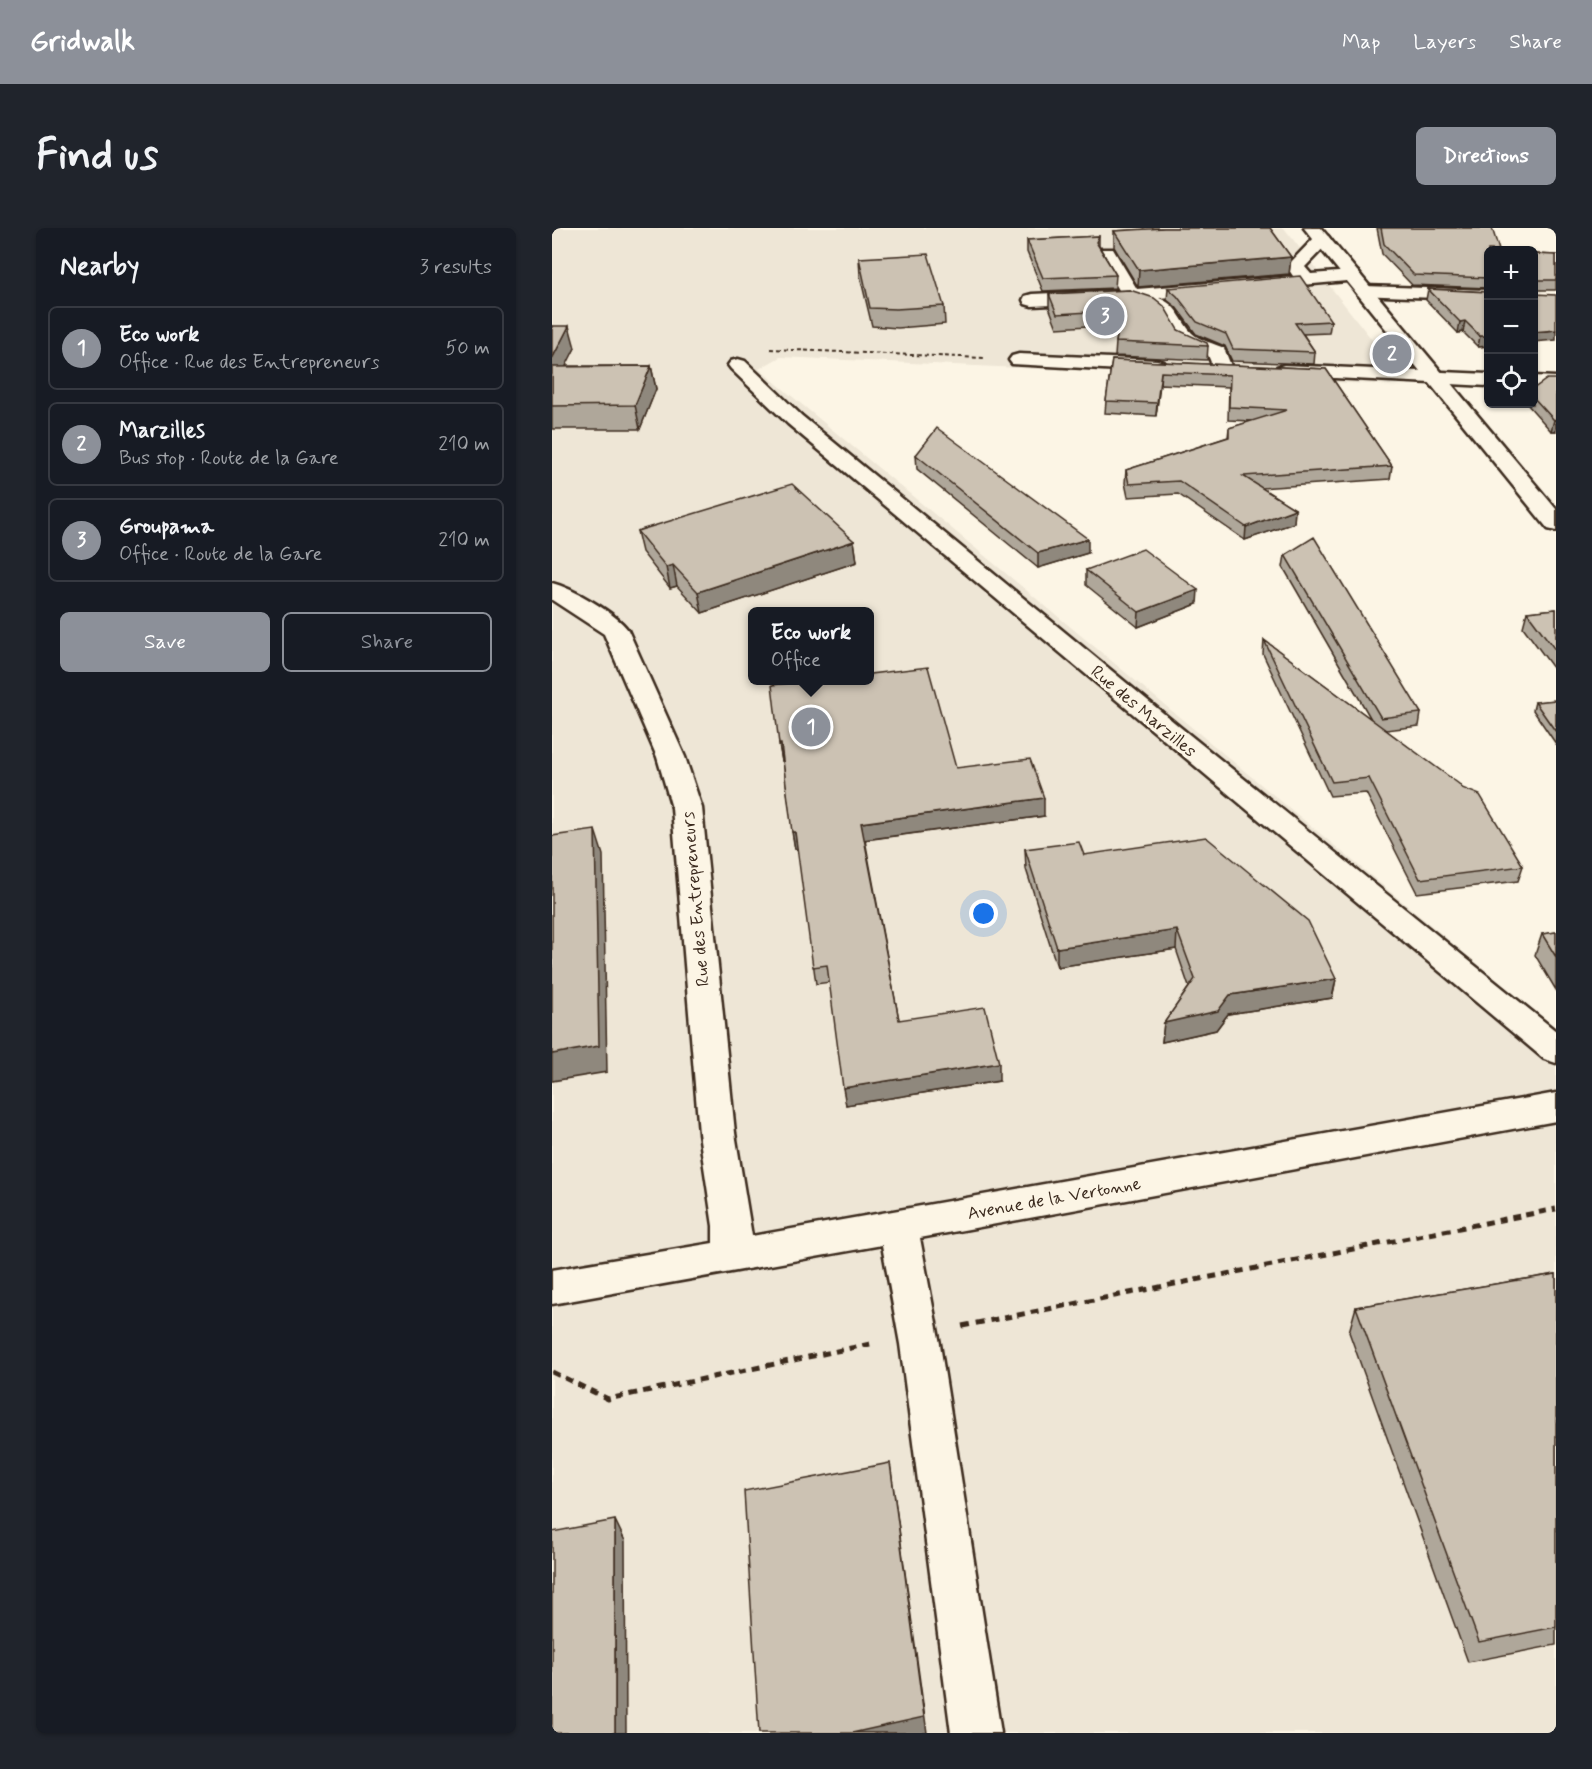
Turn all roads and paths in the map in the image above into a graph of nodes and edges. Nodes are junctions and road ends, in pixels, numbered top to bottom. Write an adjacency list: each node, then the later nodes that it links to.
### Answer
1 (1317, 234): 3 (street); 4 (street)
2 (1107, 253): 5 (street)
3 (1306, 280): 4 (street); 5 (street)
4 (1358, 283): 6 (street); 15 (street)
5 (1131, 295): 7 (street); 12 (street)
6 (1484, 295)
7 (1032, 300)
8 (1019, 360): 9 (path); 10 (street)
9 (738, 365): 21 (street, Rue des Marzilles)
10 (1174, 366)
11 (1198, 367): 12 (street)
12 (1222, 368): 13 (street)
13 (1245, 369)
14 (1268, 370): 15 (street)
15 (1435, 378): 16 (street); 19 (street)
16 (1484, 380)
17 (1538, 382): 18 (street)
18 (1556, 383)
19 (1556, 524)
20 (552, 590): 25 (street, Rue des Entrepreneurs)
21 (1556, 1050)
22 (1556, 1107): 24 (street, Avenue de la Vertonne)
23 (1556, 1209): 27 (path)
24 (898, 1226): 25 (street, Avenue de la Vertonne); 27 (street)
25 (733, 1256): 26 (street, Avenue de la Vertonne)
26 (552, 1287)
27 (918, 1334): 28 (path); 29 (street)
28 (552, 1372)
29 (976, 1733)

